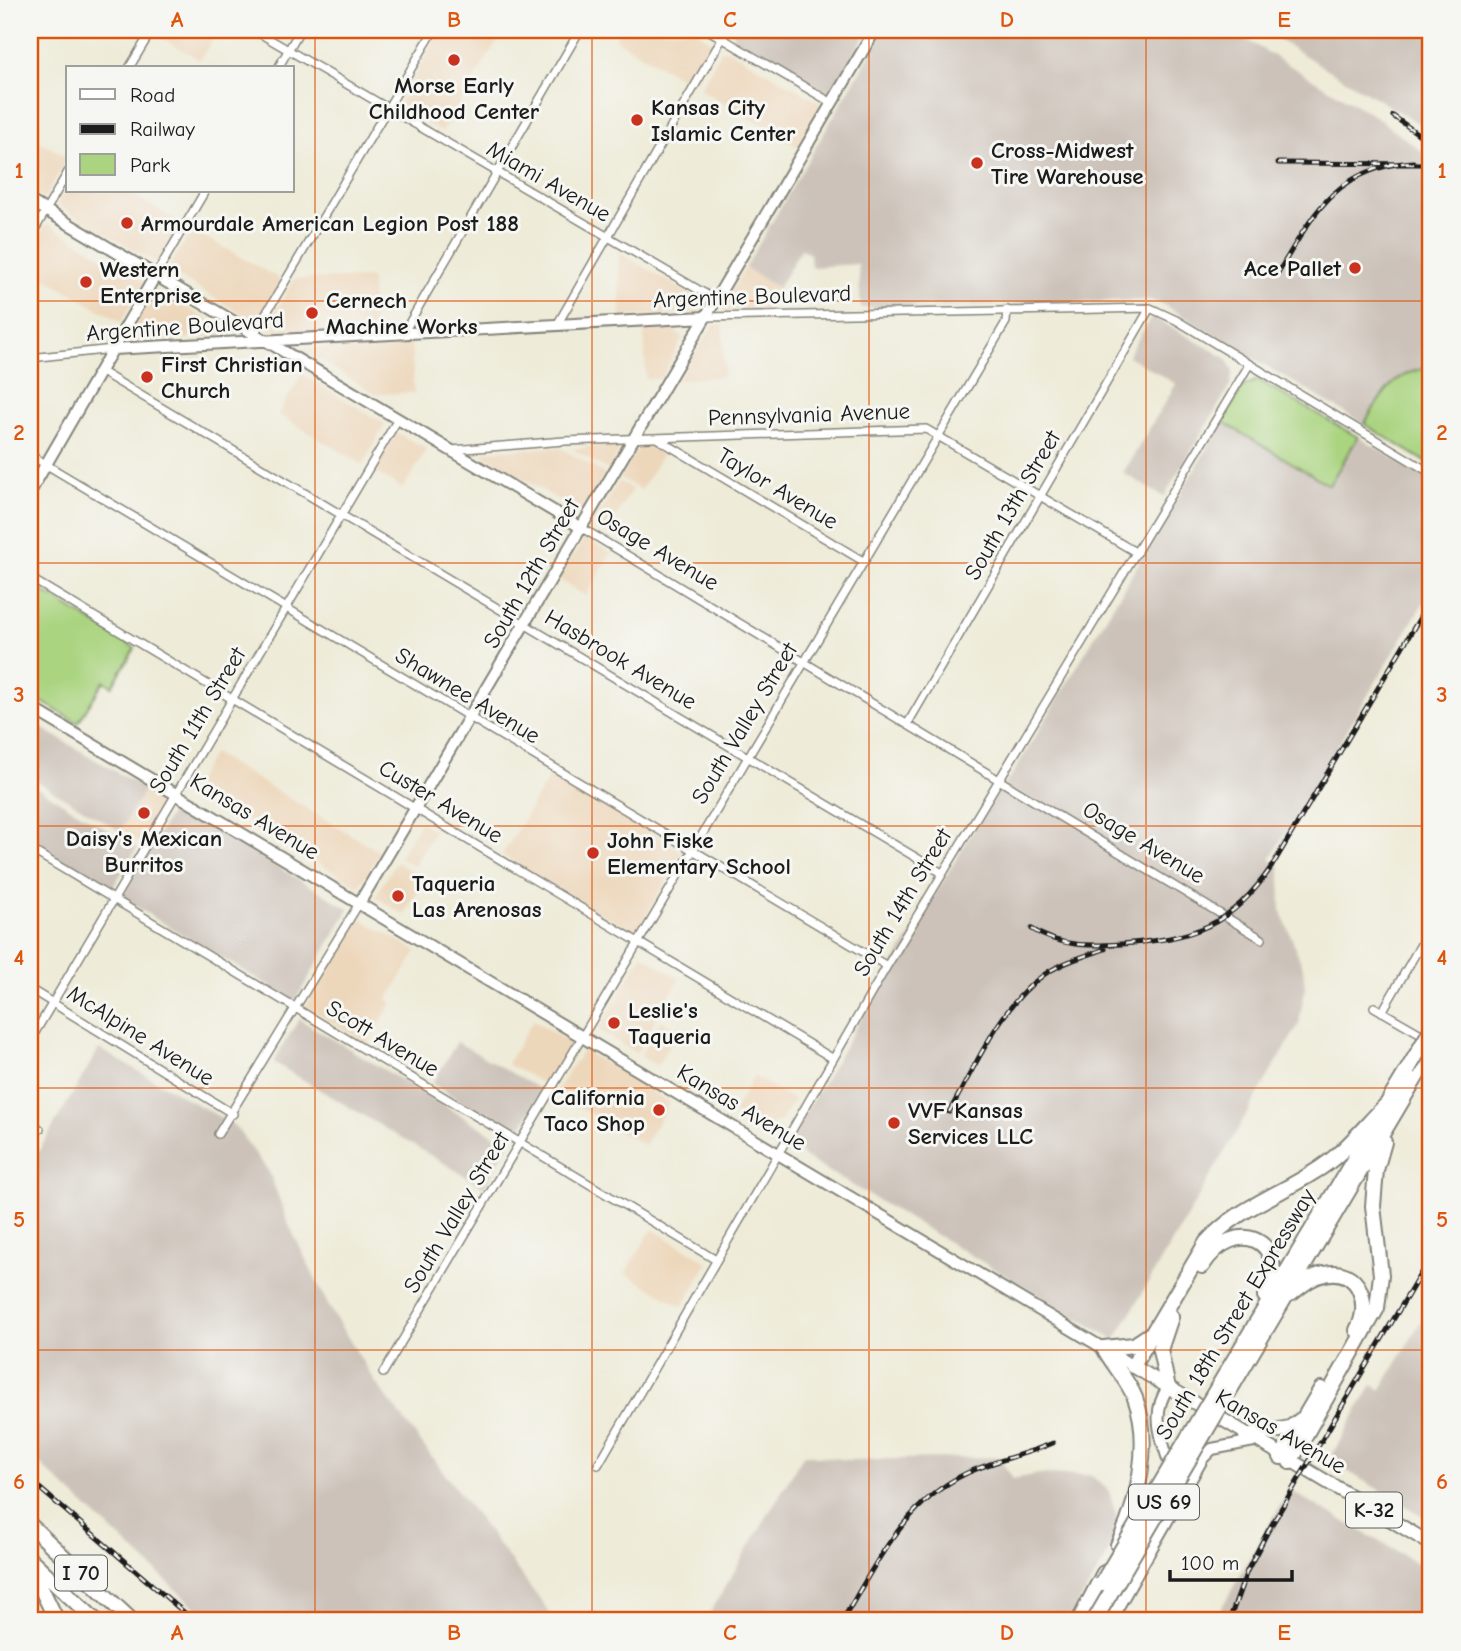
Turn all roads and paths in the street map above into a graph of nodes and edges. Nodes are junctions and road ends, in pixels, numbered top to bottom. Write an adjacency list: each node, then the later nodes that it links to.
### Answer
1 (152, 30): 11 (street)
2 (254, 30): 10 (street, Miami Avenue)
3 (300, 30): 10 (street)
4 (434, 30): 14 (street)
5 (580, 30): 15 (street)
6 (708, 30): 9 (street)
7 (727, 30): 9 (street)
8 (875, 30): 13 (street, South 12th Street)
9 (722, 38): 13 (street); 21 (street)
10 (288, 50): 12 (street); 14 (street, Miami Avenue)
11 (130, 66)
12 (279, 66)
13 (832, 103): 23 (street, South 12th Street)
14 (387, 108): 15 (street, Miami Avenue); 29 (street)
15 (496, 172): 21 (street, Miami Avenue); 28 (street)
16 (66, 175): 19 (street)
17 (204, 192): 22 (street)
18 (30, 201): 19 (street, Osage Avenue)
19 (46, 210): 20 (street); 22 (street, Osage Avenue)
20 (30, 237)
21 (607, 238): 23 (street, Miami Avenue); 27 (street)
22 (155, 276): 29 (street, Osage Avenue); 31 (street)
23 (716, 300): 26 (street, South 12th Street)
24 (1150, 308): 25 (street, Argentine Boulevard); 33 (street, Argentine Boulevard); 44 (street, South 13th Street)
25 (1007, 310): 26 (street, Argentine Boulevard); 36 (street, South Valley Street)
26 (706, 317): 27 (street, Argentine Boulevard); 37 (street, South 12th Street)
27 (557, 326): 28 (street, Argentine Boulevard)
28 (404, 332): 30 (street, Argentine Boulevard)
29 (254, 334): 30 (street, Osage Avenue)
30 (266, 342): 31 (street, Argentine Boulevard); 35 (street, Osage Avenue)
31 (113, 349): 32 (street, Argentine Boulevard); 34 (street)
32 (30, 358)
33 (1249, 365): 42 (street, Argentine Boulevard); 47 (street, South 14th Street)
34 (100, 371): 41 (street); 45 (street, Hasbrook Avenue)
35 (398, 419): 39 (street, Osage Avenue); 45 (street, South 11th Street)
36 (937, 435): 38 (street, Pennsylvania Avenue); 44 (street, Pennsylvania Avenue); 48 (street, South Valley Street)
37 (635, 439): 38 (street); 39 (street); 46 (street, South 12th Street)
38 (658, 439): 48 (street, Taylor Avenue)
39 (451, 450): 46 (street, Osage Avenue)
40 (30, 455): 41 (street, Shawnee Avenue)
41 (46, 465): 43 (street); 50 (street, Shawnee Avenue)
42 (1431, 473)
43 (30, 492)
44 (1040, 495): 47 (street, Pennsylvania Avenue); 56 (street, South 13th Street)
45 (340, 515): 50 (street, South 11th Street); 51 (street, Hasbrook Avenue)
46 (582, 528): 51 (street, South 12th Street); 52 (street, Osage Avenue)
47 (1137, 553): 58 (street, South 14th Street)
48 (863, 561): 52 (street, South Valley Street)
49 (30, 578): 53 (street, Custer Avenue)
50 (286, 609): 53 (street, South 11th Street); 55 (street, Shawnee Avenue)
51 (525, 624): 55 (street, South 12th Street); 57 (street, Hasbrook Avenue)
52 (804, 661): 56 (street, Osage Avenue); 57 (street, South Valley Street)
53 (231, 699): 59 (street, South 11th Street); 60 (street, Custer Avenue)
54 (30, 707): 59 (street, Kansas Avenue)
55 (470, 718): 60 (street, South 12th Street); 62 (street, Shawnee Avenue)
56 (908, 723): 58 (street, Osage Avenue)
57 (747, 758): 62 (street, South Valley Street); 63 (street, Hasbrook Avenue)
58 (1000, 780): 63 (street, South 14th Street); 67 (street, Osage Avenue)
59 (175, 794): 64 (street, South 11th Street); 65 (street, Kansas Avenue)
60 (416, 809): 65 (street, South 12th Street); 68 (street, Custer Avenue)
61 (30, 849): 64 (street, Scott Avenue)
62 (691, 850): 68 (street, South Valley Street); 69 (street, Shawnee Avenue)
63 (942, 873): 69 (street, South 14th Street)
64 (113, 899): 71 (street, South 11th Street); 73 (street, Scott Avenue)
65 (360, 902): 73 (street, South 12th Street); 76 (street, Kansas Avenue)
66 (1431, 927): 74 (street)
67 (1262, 939)
68 (638, 942): 76 (street, South Valley Street); 80 (street, Custer Avenue)
69 (887, 966): 80 (street, South 14th Street)
70 (30, 989): 71 (street, McAlpine Avenue)
71 (52, 1002): 78 (street, South 11th Street); 83 (street, McAlpine Avenue)
72 (1374, 1007): 74 (street)
73 (297, 1009): 83 (street, South 12th Street); 88 (street, Scott Avenue)
74 (1382, 1012): 77 (street)
75 (1431, 1030): 81 (highway, South 18th Street Expressway / US 69, bridge)
76 (583, 1036): 88 (street, South Valley Street); 89 (street, Kansas Avenue)
77 (1431, 1040)
78 (30, 1041)
79 (1431, 1052): 81 (highway, South 18th Street Expressway / US 69)
80 (832, 1058): 89 (street, South 14th Street)
81 (1413, 1072): 82 (highway, South 18th Street Expressway / US 69); 85 (highway, South 18th Street Expressway / US 69)
82 (1385, 1105): 92 (highway, South 18th Street Expressway / US 69); 93 (highway)
83 (233, 1114): 87 (street, South 12th Street)
84 (30, 1123): 86 (street)
85 (1388, 1124): 91 (highway, South 18th Street Expressway / US 69); 101 (highway)
86 (40, 1129)
87 (218, 1134)
88 (520, 1142): 90 (street, Scott Avenue); 96 (street, South Valley Street)
89 (776, 1153): 90 (street, South 14th Street); 94 (street, Kansas Avenue)
90 (716, 1260): 102 (street, South 14th Street)
91 (1285, 1298): 97 (highway, South 18th Street Expressway / US 69); 99 (highway)
92 (1258, 1321): 97 (highway, South 18th Street Expressway / US 69); 98 (highway)
93 (1153, 1332): 94 (highway); 95 (highway)
94 (1104, 1348): 95 (street, Kansas Avenue); 107 (highway, bridge)
95 (1133, 1367): 98 (main road, Kansas Avenue / K-32)
96 (383, 1373)
97 (1230, 1380): 107 (highway, South 18th Street Expressway / US 69, bridge); 112 (highway, South 18th Street Expressway / US 69, bridge)
98 (1168, 1388): 100 (main road, Kansas Avenue / K-32); 111 (street)
99 (1303, 1420): 100 (highway); 101 (highway)
100 (1250, 1439): 101 (main road, Kansas Avenue / K-32); 113 (street)
101 (1285, 1460): 104 (main road, Kansas Avenue / K-32)
102 (598, 1465)
103 (30, 1525): 110 (highway, I 70)
104 (1431, 1544)
105 (30, 1559): 109 (highway, I 70)
106 (30, 1564): 108 (highway)
107 (1102, 1583): 111 (highway, South 18th Street Expressway / US 69)
108 (57, 1621)
109 (96, 1621)
110 (132, 1621)
111 (1080, 1621)
112 (1094, 1621)
113 (1110, 1621)

